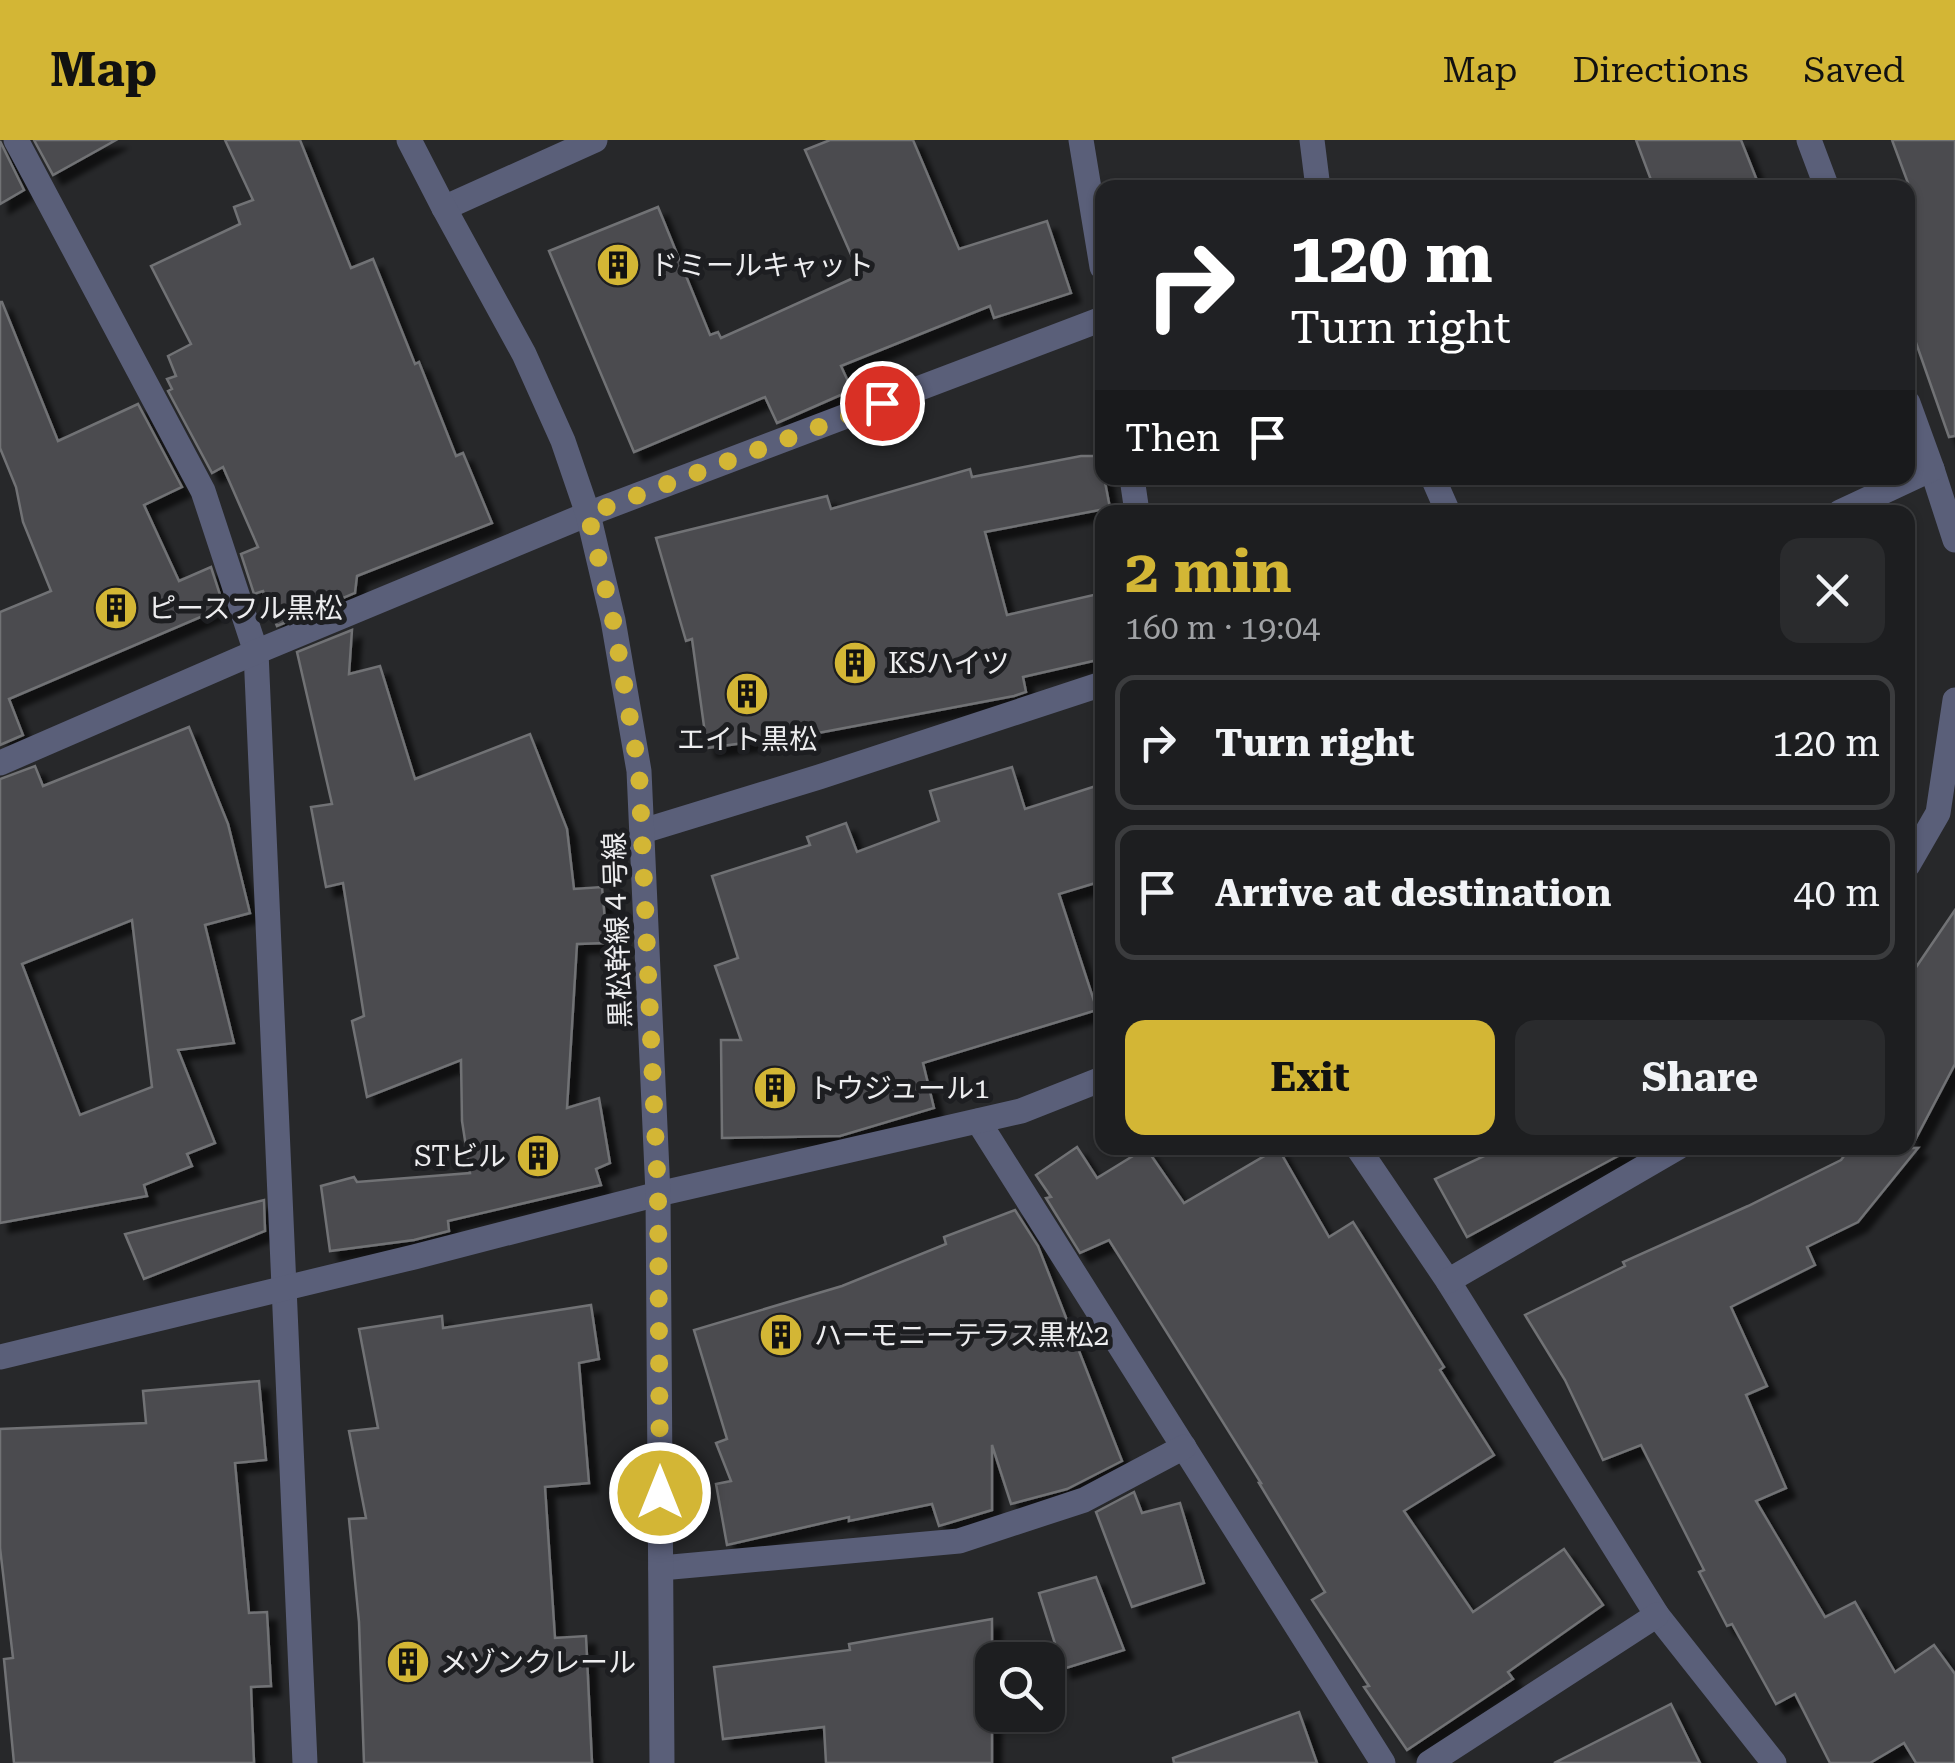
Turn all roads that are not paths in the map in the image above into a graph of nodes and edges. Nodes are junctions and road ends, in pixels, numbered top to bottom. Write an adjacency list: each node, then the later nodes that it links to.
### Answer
1 (16, 140): 19 (street)
2 (409, 140): 9 (street, 黒松幹線４号線)
3 (595, 140): 9 (street)
4 (1081, 140): 10 (street)
5 (1312, 140): 7 (street)
6 (1809, 140): 8 (street)
7 (1317, 180)
8 (1824, 180)
9 (444, 208): 17 (street, 黒松幹線４号線)
10 (1095, 225)
11 (1095, 323): 17 (street)
12 (1915, 423): 13 (street)
13 (1932, 469): 14 (street); 18 (street)
14 (1915, 477)
15 (1898, 485): 16 (street)
16 (1855, 505)
17 (588, 514): 19 (street); 23 (street, 黒松幹線４号線)
18 (1955, 540)
19 (256, 652): 22 (street); 31 (street)
20 (1095, 686): 23 (street)
21 (1955, 700): 24 (street)
22 (0, 762)
23 (643, 831): 29 (street, 黒松幹線４号線)
24 (1915, 852)
25 (1095, 1083): 26 (street)
26 (978, 1121): 29 (street); 33 (street)
27 (1363, 1155): 30 (street)
28 (1665, 1155): 30 (street)
29 (658, 1194): 31 (street); 34 (street, 黒松幹線４号線)
30 (1448, 1280): 35 (street)
31 (284, 1288): 32 (street); 36 (street)
32 (0, 1357)
33 (1184, 1447): 34 (street); 38 (street)
34 (661, 1568): 37 (street, 黒松幹線４号線)
35 (1658, 1615): 39 (street); 40 (street)
36 (305, 1763)
37 (662, 1763)
38 (1384, 1763)
39 (1429, 1763)
40 (1774, 1763)

